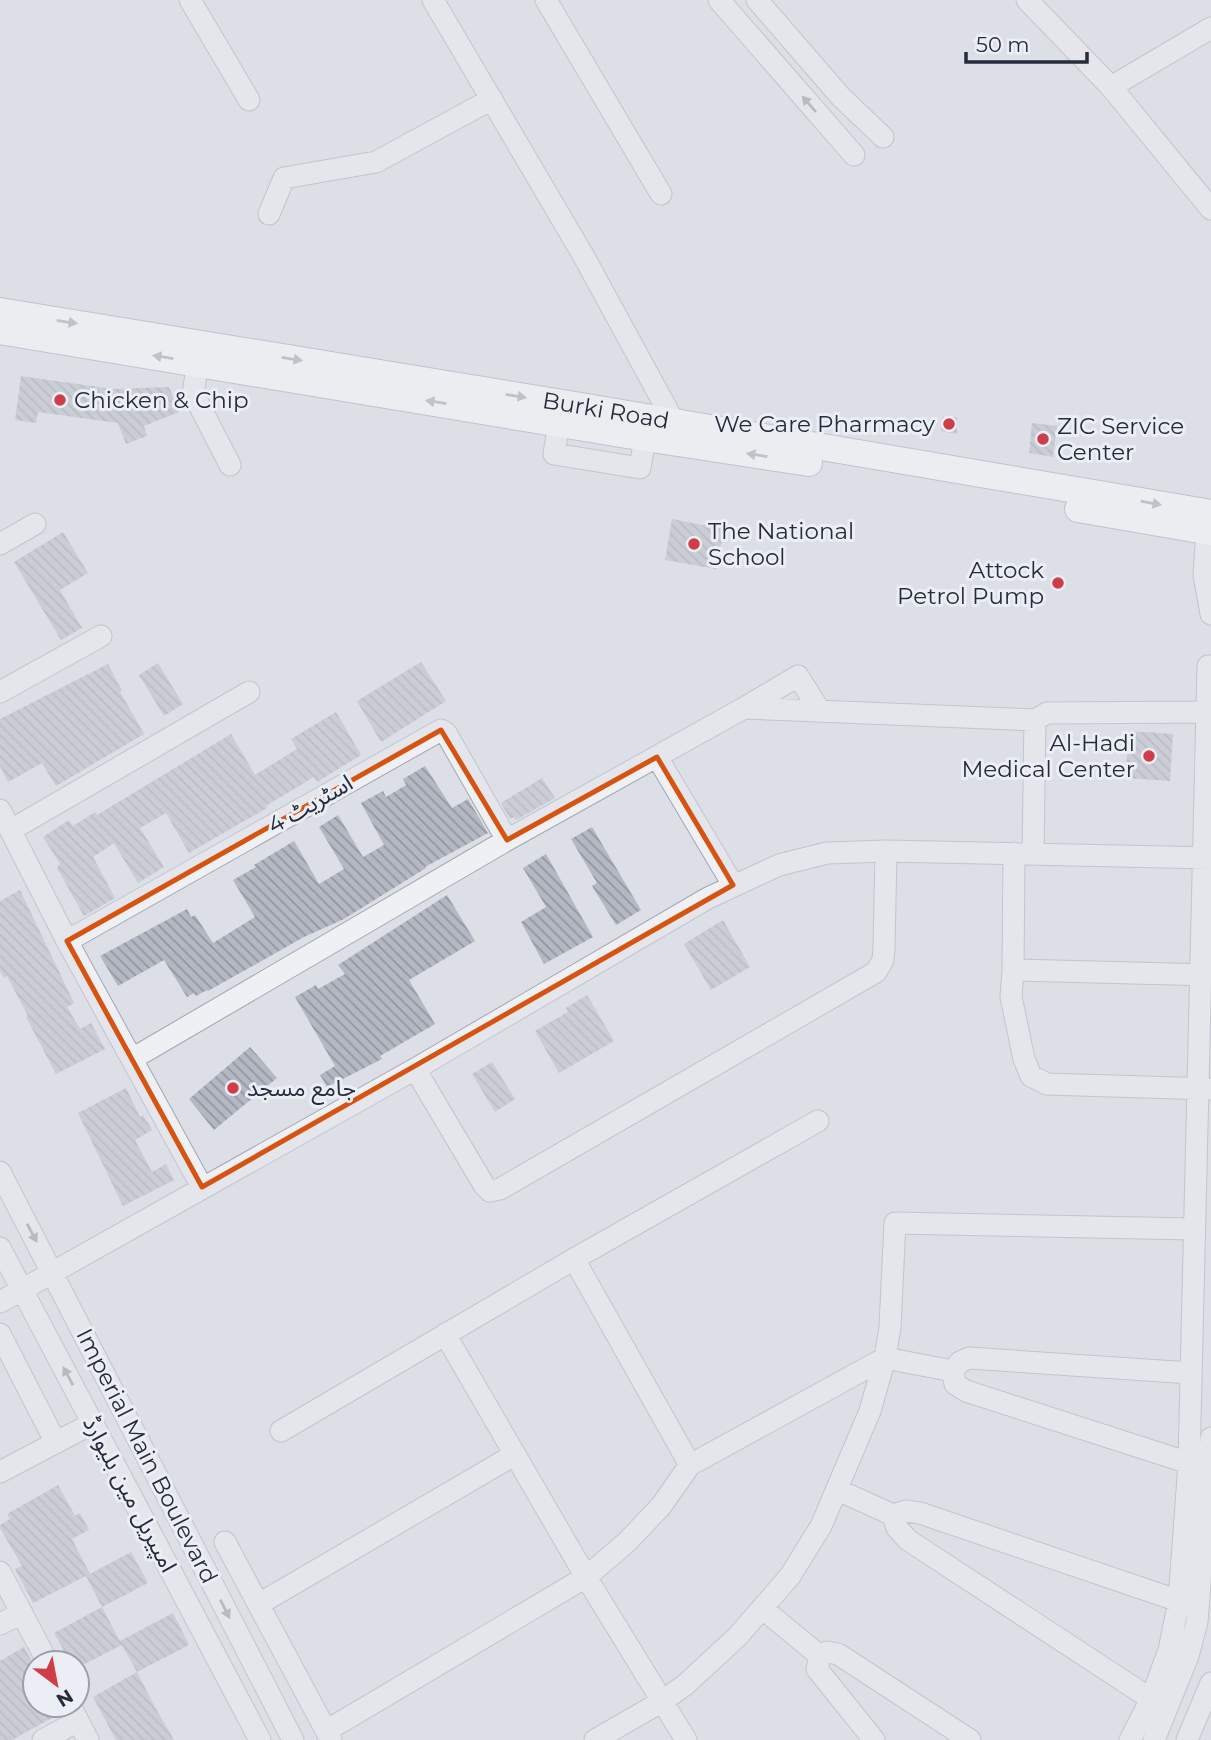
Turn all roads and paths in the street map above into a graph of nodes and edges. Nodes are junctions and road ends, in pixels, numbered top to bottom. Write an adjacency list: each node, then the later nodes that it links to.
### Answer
1 (190, 0): 10 (street)
2 (433, 0): 9 (street)
3 (546, 0): 13 (street)
4 (719, 0): 12 (street, one-way to 4)
5 (757, 0): 11 (street)
6 (1027, 0): 8 (street)
7 (1211, 28): 8 (street)
8 (1111, 87): 14 (street)
9 (492, 99): 15 (street); 19 (street)
10 (249, 100)
11 (883, 137)
12 (854, 155)
13 (661, 194)
14 (1211, 209)
15 (269, 214)
16 (0, 311): 19 (main road, Burki Road, one-way to 19)
17 (0, 331): 18 (main road, Burki Road, one-way to 17)
18 (198, 363): 20 (street); 21 (main road, Burki Road, one-way to 18)
19 (674, 422): 21 (main road, Burki Road, one-way to 21)
20 (230, 465)
21 (1209, 523): 24 (street)
22 (35, 524): 23 (street)
23 (0, 544)
24 (1211, 614)
25 (101, 636): 27 (street)
26 (1211, 666): 31 (street)
27 (0, 692)
28 (249, 692): 35 (street)
29 (744, 708): 30 (street); 30 (street); 33 (street)
30 (820, 711): 32 (street)
31 (1206, 712): 32 (street); 39 (street)
32 (1035, 720): 38 (street)
33 (657, 757): 36 (street); 40 (street)
34 (0, 810): 35 (street)
35 (11, 830): 41 (street)
36 (507, 840): 41 (street, اسٹریٹ 4); 44 (street)
37 (886, 851): 38 (street); 40 (street); 45 (street)
38 (1024, 853): 39 (street); 42 (street)
39 (1207, 858): 43 (street)
40 (733, 885): 45 (street)
41 (67, 941): 44 (street)
42 (1013, 970): 43 (street); 46 (street)
43 (1206, 975): 46 (street)
44 (132, 1059): 49 (street)
45 (415, 1069): 49 (street)
46 (1204, 1089): 50 (street)
47 (818, 1121): 52 (street)
48 (0, 1172): 53 (street, Imperial Main Boulevard, one-way to 53)
49 (202, 1187): 53 (street)
50 (1193, 1229): 58 (street); 60 (street)
51 (0, 1248): 54 (street, امپیریل مین بلیوارڈ)
52 (573, 1259): 57 (street); 68 (street)
53 (54, 1274): 54 (street); 85 (street, Imperial Main Boulevard, one-way to 85)
54 (23, 1290): 55 (street); 61 (street, امپیریل مین بلیوارڈ, one-way to 54)
55 (0, 1302)
56 (0, 1334): 65 (street)
57 (445, 1334): 63 (street); 66 (street)
58 (885, 1357): 59 (street); 68 (street); 70 (street)
59 (953, 1371): 60 (street); 67 (street)
60 (1191, 1373): 62 (street)
61 (93, 1423): 65 (street); 93 (street, امپیریل مین بلیوارڈ)
62 (1200, 1429): 67 (street)
63 (281, 1431)
64 (1211, 1438): 81 (street)
65 (56, 1443): 69 (street)
66 (514, 1455): 74 (street); 76 (street)
67 (1189, 1463): 75 (street)
68 (690, 1465): 74 (street)
69 (0, 1472)
70 (838, 1490): 71 (street); 77 (street)
71 (893, 1515): 75 (street); 86 (street)
72 (225, 1542): 76 (street)
73 (0, 1573): 78 (street)
74 (586, 1577): 87 (street); 90 (street)
75 (1179, 1601): 81 (street)
76 (259, 1604): 83 (street)
77 (763, 1609): 82 (street); 87 (street)
78 (22, 1613): 79 (street); 80 (street)
79 (0, 1625)
80 (41, 1649)
81 (1178, 1653): 86 (street); 100 (street)
82 (820, 1656): 97 (street); 98 (street)
83 (299, 1680): 85 (street); 90 (street)
84 (1211, 1683): 101 (street)
85 (270, 1696): 94 (street, Imperial Main Boulevard)
86 (1151, 1699): 99 (street)
87 (661, 1702): 95 (street); 96 (street)
88 (67, 1719): 91 (street)
89 (77, 1719): 92 (street)
90 (328, 1736)
91 (43, 1740)
92 (88, 1740)
93 (260, 1740)
94 (293, 1740)
95 (595, 1740)
96 (686, 1740)
97 (874, 1740)
98 (971, 1740)
99 (1130, 1740)
100 (1154, 1740)
101 (1186, 1740)

